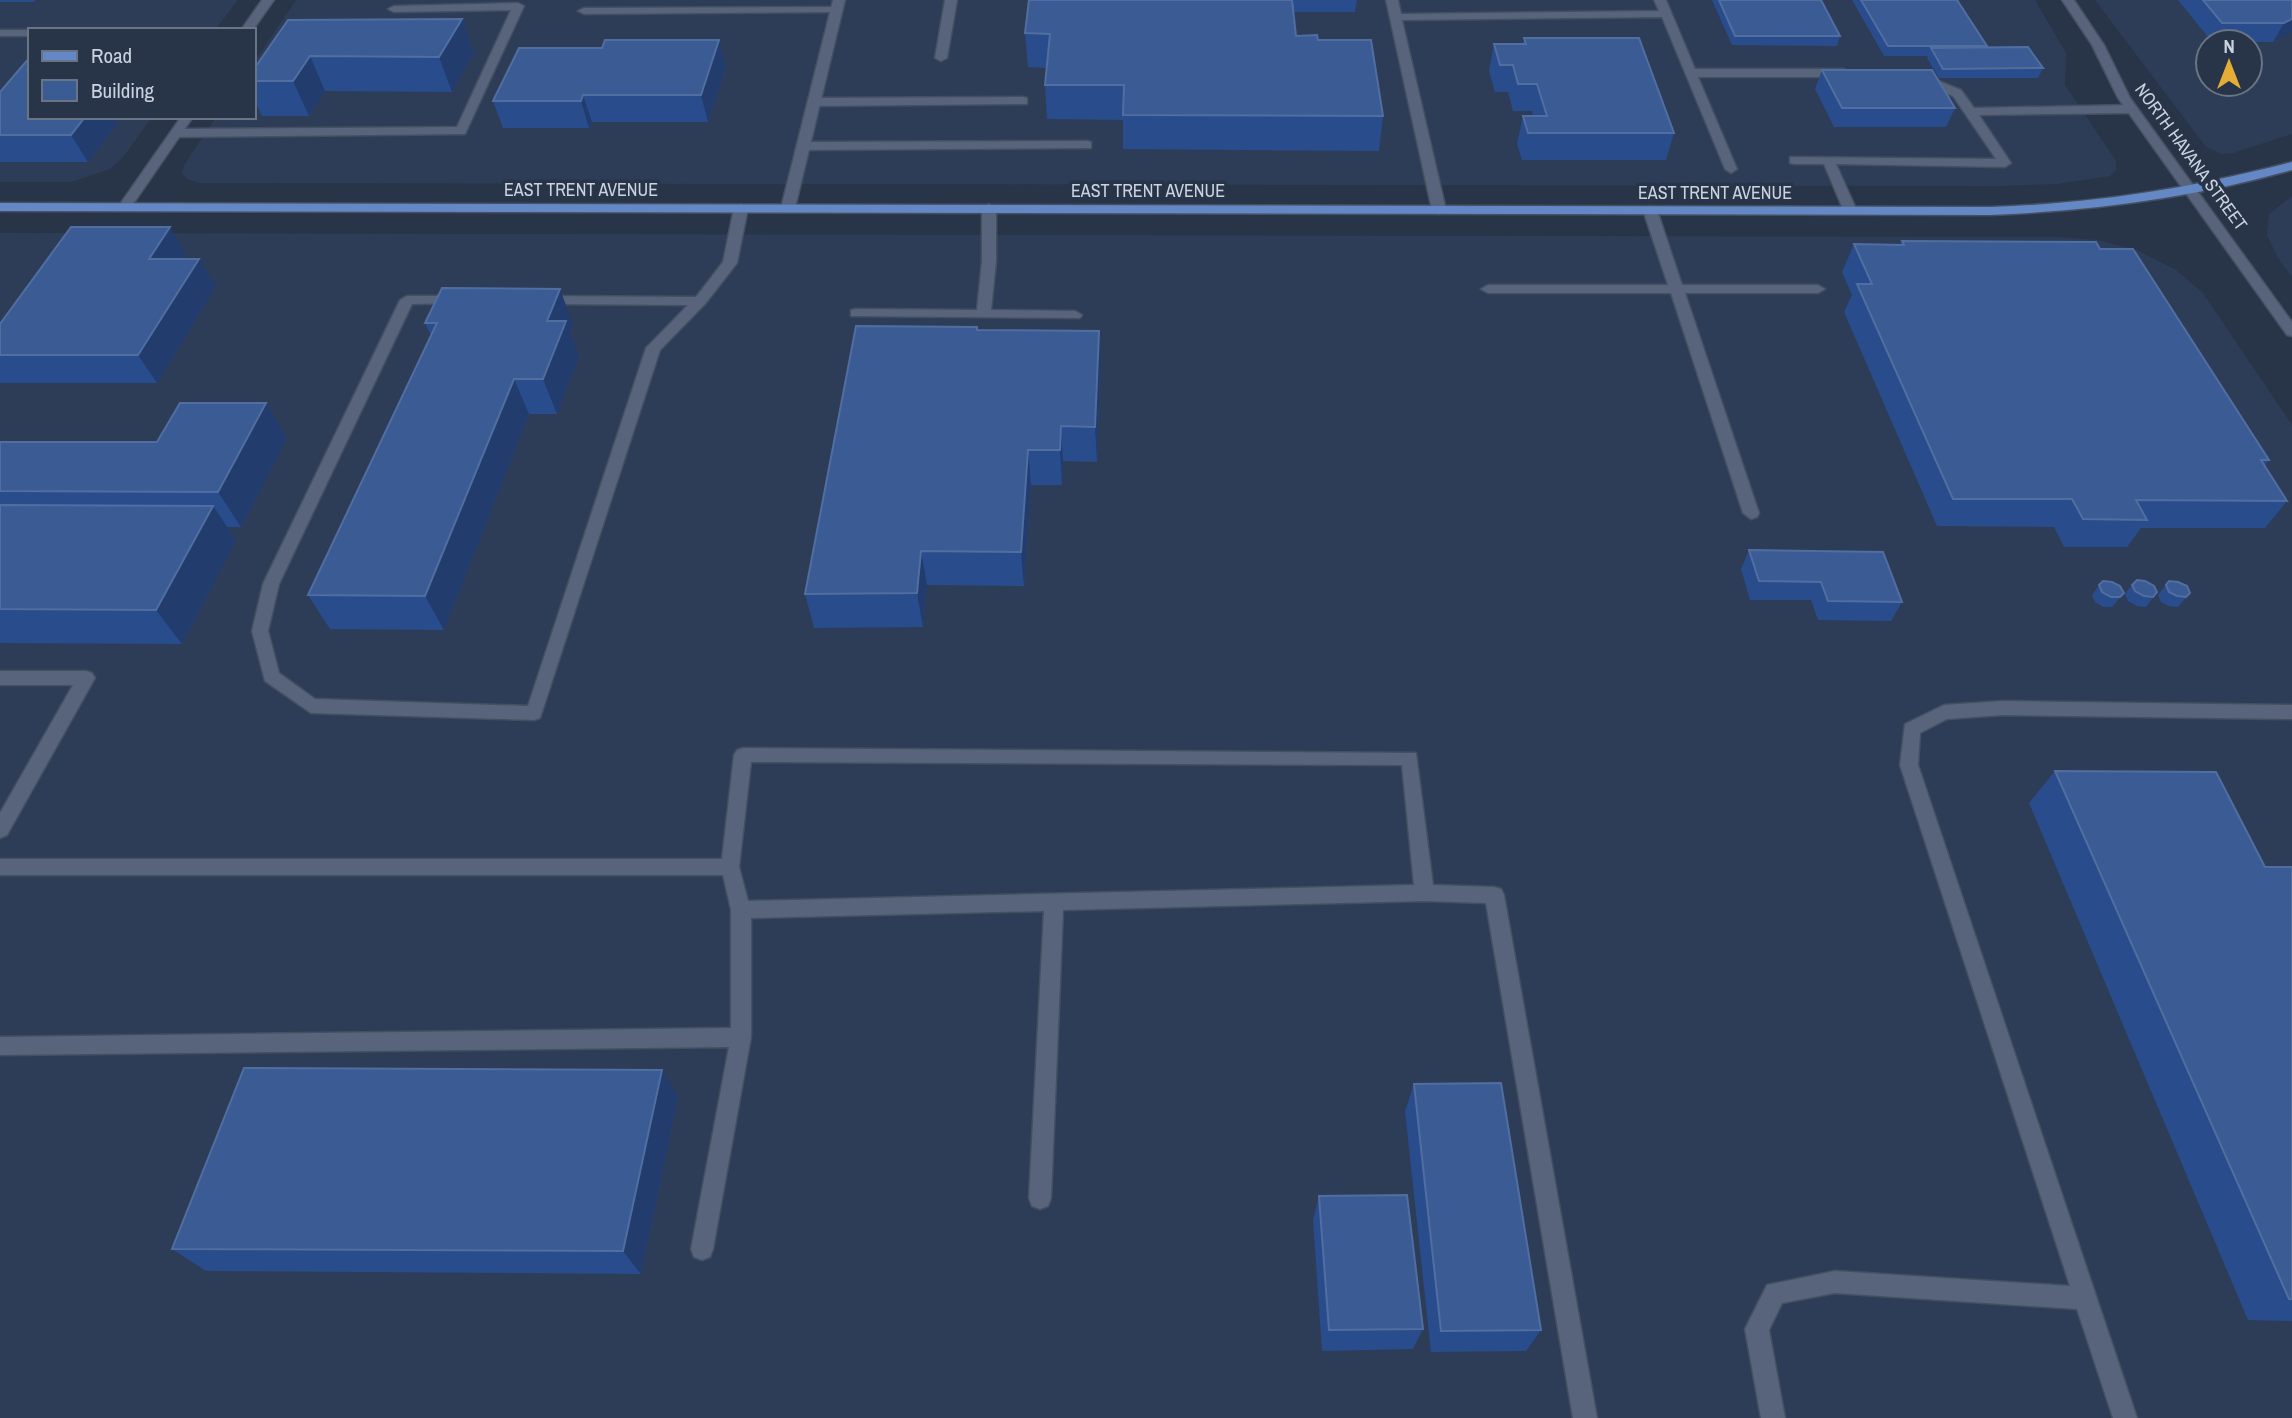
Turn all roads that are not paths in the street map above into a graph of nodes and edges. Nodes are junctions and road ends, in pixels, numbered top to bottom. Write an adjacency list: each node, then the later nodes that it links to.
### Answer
1 (268, 0): 11 (street)
2 (951, 0): 14 (street)
3 (1392, 0): 10 (street)
4 (1660, 0): 9 (street)
5 (2068, 0): 20 (street, NORTH HAVANA STREET)
6 (838, 5): 8 (street); 19 (street)
7 (394, 9): 23 (street)
8 (584, 11)
9 (1666, 14): 10 (street); 15 (street)
10 (1395, 17): 36 (street)
11 (248, 28)
12 (0, 33): 13 (street)
13 (28, 33)
14 (942, 58)
15 (1690, 73): 16 (street); 29 (street)
16 (1855, 73)
17 (1909, 73): 21 (street)
18 (1023, 101): 19 (street)
19 (814, 102): 25 (street)
20 (2132, 109): 21 (street); 30 (street, NORTH HAVANA STREET)
21 (1970, 112): 27 (street)
22 (186, 119): 23 (street)
23 (176, 133): 32 (street)
24 (1087, 145): 25 (street)
25 (803, 146): 34 (street)
26 (1794, 160): 27 (street)
27 (1828, 160): 38 (street)
28 (2292, 166): 30 (main road, EAST TRENT AVENUE)
29 (1731, 169)
30 (2191, 191): 38 (main road, EAST TRENT AVENUE); 48 (street, NORTH HAVANA STREET)
31 (0, 207): 32 (main road, EAST TRENT AVENUE)
32 (124, 207): 33 (main road, EAST TRENT AVENUE)
33 (741, 208): 34 (main road, EAST TRENT AVENUE); 44 (street)
34 (788, 208): 35 (main road, EAST TRENT AVENUE)
35 (989, 208): 36 (main road, EAST TRENT AVENUE); 46 (street)
36 (1439, 210): 37 (main road, EAST TRENT AVENUE)
37 (1650, 210): 38 (main road, EAST TRENT AVENUE); 40 (street)
38 (1850, 211)
39 (1488, 289): 40 (street)
40 (1676, 289): 41 (street); 49 (street)
41 (1818, 289)
42 (477, 300): 44 (street)
43 (519, 300): 44 (street)
44 (700, 301)
45 (856, 313): 46 (street)
46 (984, 314): 47 (street)
47 (1075, 315)
48 (2292, 331)
49 (1751, 513)
50 (0, 678): 52 (street)
51 (2292, 712): 62 (street)
52 (0, 830)
53 (0, 867): 54 (street)
54 (730, 867): 55 (street); 57 (street)
55 (1424, 893): 56 (street); 63 (street)
56 (1054, 902): 57 (street); 60 (street)
57 (741, 910): 58 (street)
58 (741, 1037): 59 (street); 61 (street)
59 (0, 1046)
60 (1040, 1198)
61 (702, 1249)
62 (2085, 1298): 64 (street); 65 (street)
63 (1585, 1418)
64 (1773, 1418)
65 (2125, 1418)

